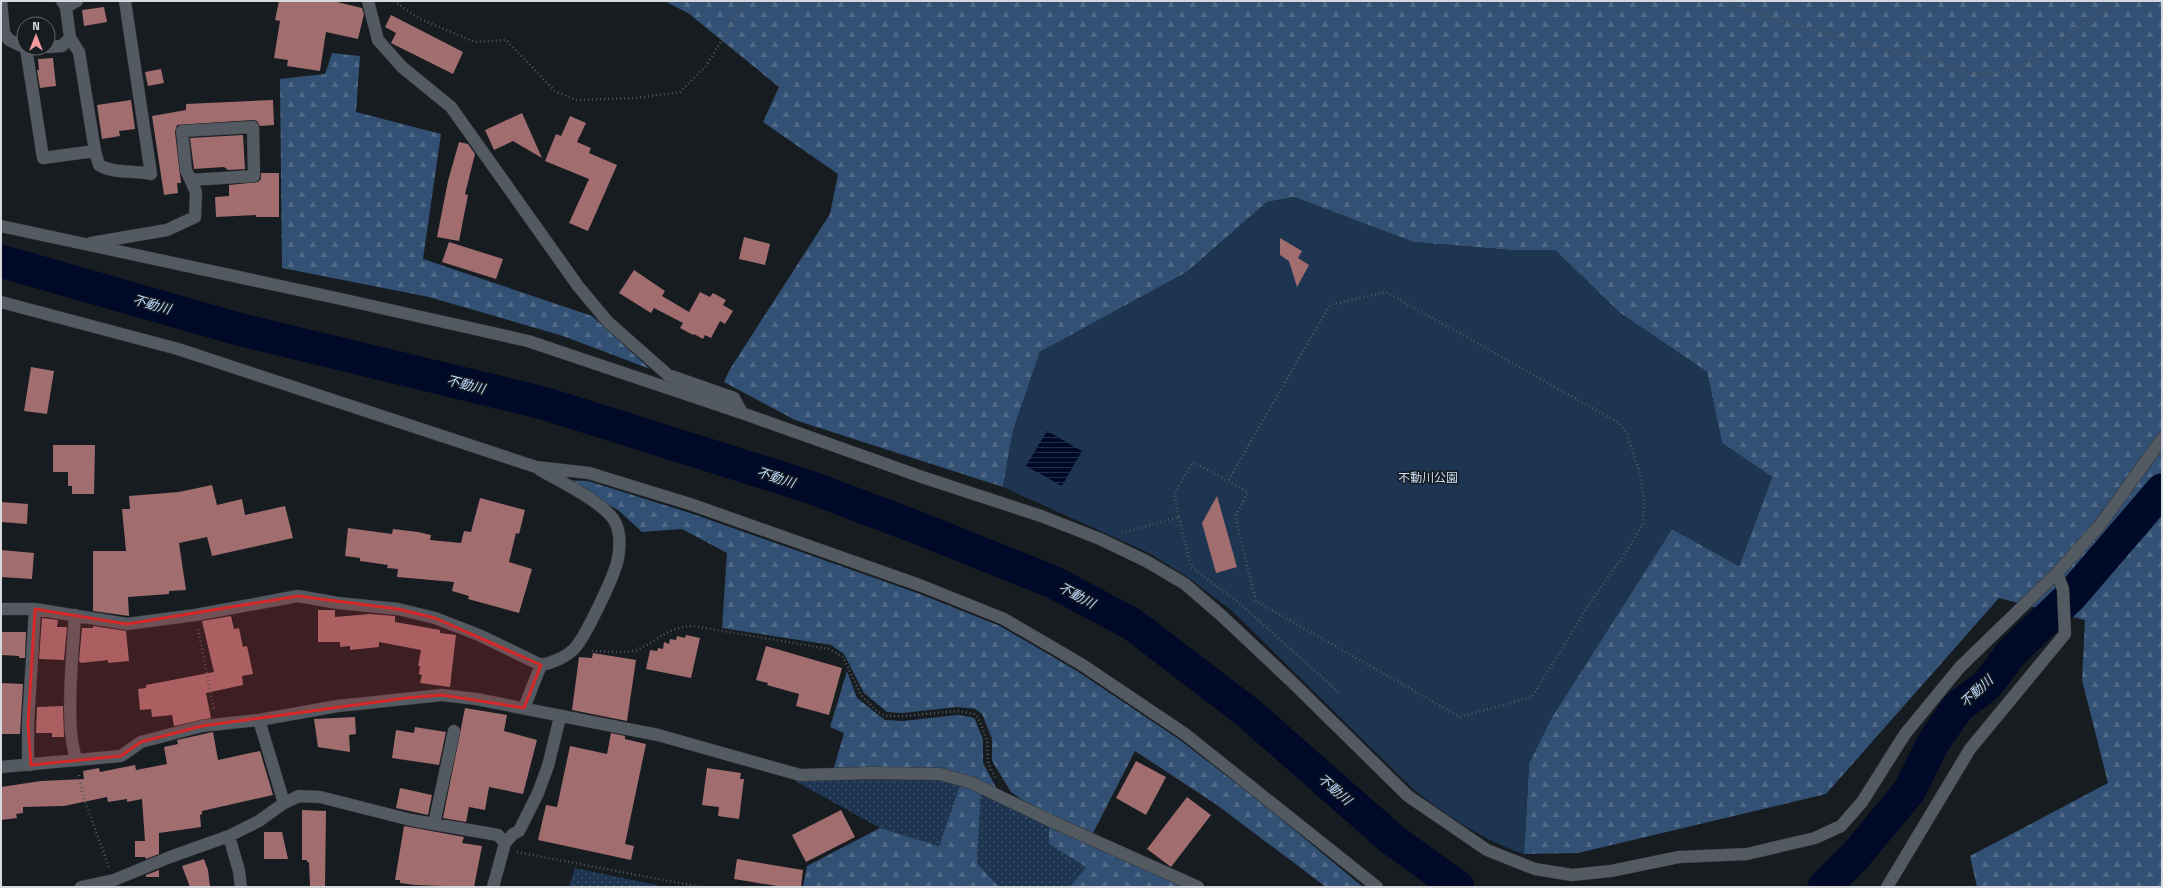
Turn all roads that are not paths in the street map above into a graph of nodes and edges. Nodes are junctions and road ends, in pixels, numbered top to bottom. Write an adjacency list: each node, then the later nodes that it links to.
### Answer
1 (1, 1): 7 (street)
2 (77, 1): 5 (street)
3 (125, 1): 10 (street)
4 (368, 1): 15 (street)
5 (64, 4): 6 (street)
6 (70, 38): 8 (street); 10 (street)
7 (16, 43)
8 (56, 47)
9 (26, 56): 10 (street)
10 (95, 151)
11 (191, 180): 11 (street); 13 (street)
12 (1, 226): 13 (street)
13 (82, 244): 15 (street)
14 (1, 302): 17 (street)
15 (742, 413): 18 (street)
16 (2162, 439): 18 (street)
17 (536, 467): 22 (street); 38 (street)
18 (2057, 573): 39 (street)
19 (1, 609): 20 (street)
20 (35, 609): 21 (street); 28 (street)
21 (74, 616): 22 (street); 27 (street)
22 (542, 665): 23 (street)
23 (524, 708): 24 (street); 25 (street)
24 (560, 717): 33 (street); 37 (street)
25 (259, 720): 27 (street); 30 (street)
26 (454, 732): 31 (street)
27 (77, 760): 28 (street)
28 (31, 764): 29 (street)
29 (1, 767)
30 (284, 803): 31 (street); 32 (street)
31 (434, 824): 33 (street)
32 (229, 836): 34 (street); 35 (street)
33 (504, 846): 36 (street)
34 (81, 887)
35 (241, 887)
36 (493, 887)
37 (1198, 887)
38 (1377, 887)
39 (1887, 887)

